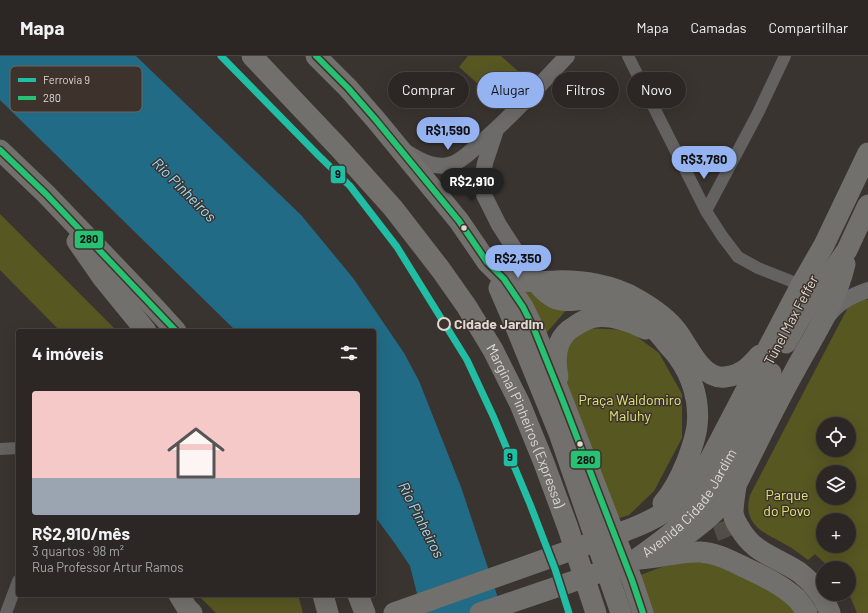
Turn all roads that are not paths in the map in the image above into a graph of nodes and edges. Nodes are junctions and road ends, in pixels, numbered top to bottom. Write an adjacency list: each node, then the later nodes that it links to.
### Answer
1 (252, 56): 41 (highway, Marginal Pinheiros (Expressa))
2 (316, 56): 7 (highway)
3 (567, 56): 6 (street)
4 (628, 56): 13 (street)
5 (784, 56): 13 (street)
6 (496, 130): 7 (street); 17 (street)
7 (395, 144): 14 (highway)
8 (0, 150): 11 (highway)
9 (868, 154): 18 (highway, Avenida Cidade Jardim)
10 (868, 175): 28 (highway, Túnel Max Feffer)
11 (46, 194): 20 (highway); 21 (highway)
12 (868, 205): 15 (highway, Avenida Cidade Jardim)
13 (706, 211): 18 (street)
14 (459, 221): 16 (highway); 17 (highway)
15 (847, 250): 22 (highway, Avenida Cidade Jardim); 29 (highway); 32 (highway, Avenida Cidade Jardim)
16 (487, 262): 25 (highway); 42 (highway)
17 (536, 282): 23 (highway); 24 (highway)
18 (801, 285): 24 (highway, Avenida Cidade Jardim)
19 (868, 290): 22 (street)
20 (140, 326)
21 (174, 329)
22 (816, 331): 29 (highway, Avenida Cidade Jardim)
23 (663, 340): 25 (highway); 30 (highway)
24 (769, 346): 28 (highway, Avenida Cidade Jardim)
25 (561, 396): 43 (highway)
26 (16, 448): 27 (street)
27 (0, 449)
28 (709, 461): 30 (highway, Avenida Cidade Jardim)
29 (731, 484): 32 (highway, Avenida Cidade Jardim); 46 (highway)
30 (646, 523): 39 (highway, Avenida Cidade Jardim, bridge)
31 (728, 537): 45 (highway)
32 (634, 560): 40 (highway, bridge); 44 (highway)
33 (16, 586): 36 (street)
34 (324, 597): 37 (highway)
35 (359, 597): 38 (highway)
36 (6, 613)
37 (328, 613)
38 (365, 613)
39 (394, 613)
40 (480, 613)
41 (596, 613)
42 (621, 613)
43 (643, 613)
44 (807, 613)
45 (820, 613)
46 (830, 613)

